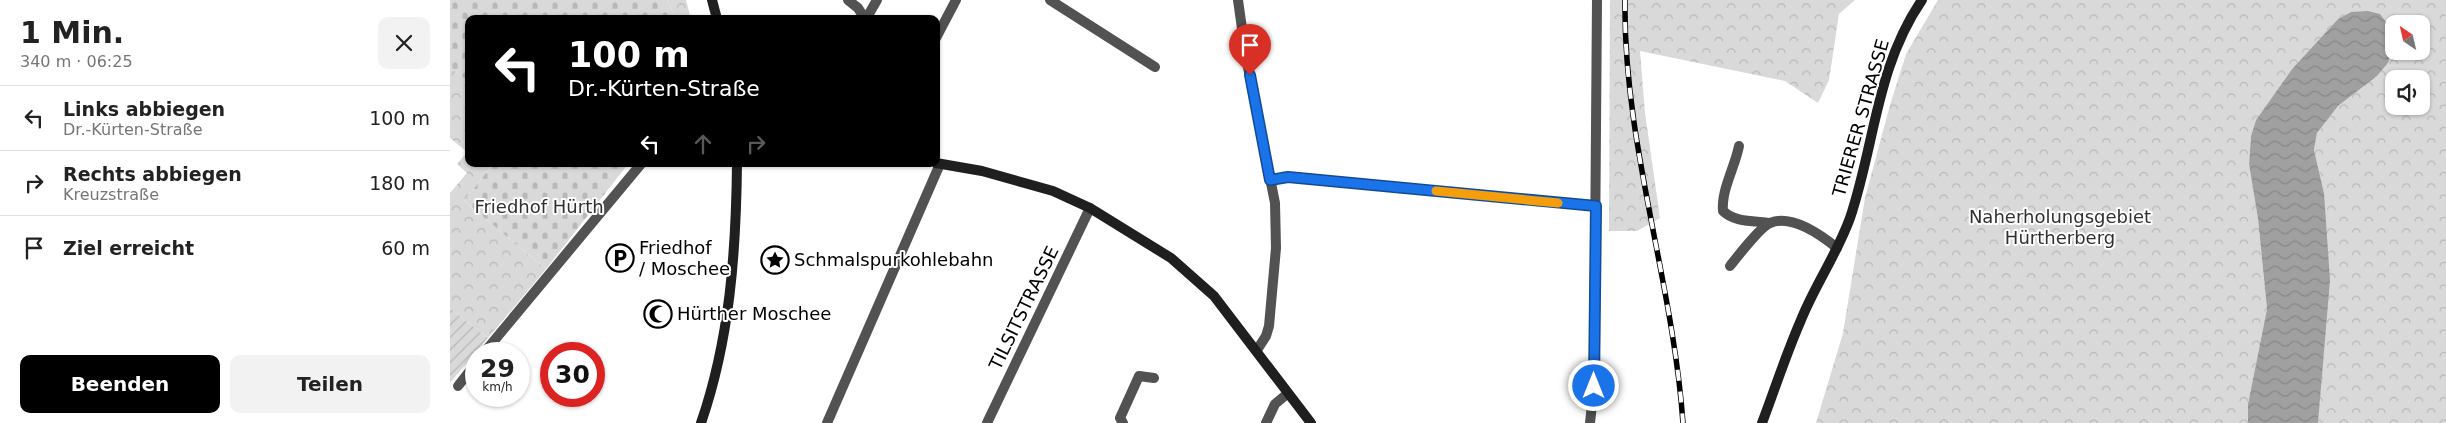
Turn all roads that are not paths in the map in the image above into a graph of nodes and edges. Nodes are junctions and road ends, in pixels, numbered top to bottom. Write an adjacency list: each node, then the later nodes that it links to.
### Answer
1 (712, 0): 9 (street)
2 (848, 0): 10 (street)
3 (877, 0): 11 (street)
4 (956, 0): 12 (street)
5 (1050, 0): 13 (street)
6 (1238, 0): 19 (street)
7 (1597, 0): 20 (street)
8 (1922, 0): 23 (street, TRIERER STRASSE)
9 (716, 15)
10 (862, 15)
11 (868, 15)
12 (940, 30)
13 (1155, 67)
14 (1739, 146): 22 (street)
15 (940, 164): 21 (street)
16 (639, 167): 25 (street)
17 (735, 167): 31 (street)
18 (937, 167): 32 (street)
19 (1270, 180): 20 (street); 26 (street)
20 (1596, 206): 37 (street)
21 (1090, 208): 26 (street); 33 (street, TILSITSTRASSE)
22 (1769, 224): 23 (street); 24 (street)
23 (1837, 248): 38 (street, TRIERER STRASSE)
24 (1730, 266)
25 (493, 342)
26 (1257, 350): 30 (street)
27 (465, 377): 29 (street)
28 (1154, 378): 34 (street)
29 (458, 386)
30 (1287, 394): 35 (street); 36 (street)
31 (701, 423)
32 (827, 423)
33 (987, 423)
34 (1123, 423)
35 (1266, 423)
36 (1311, 423)
37 (1590, 423)
38 (1762, 423)

